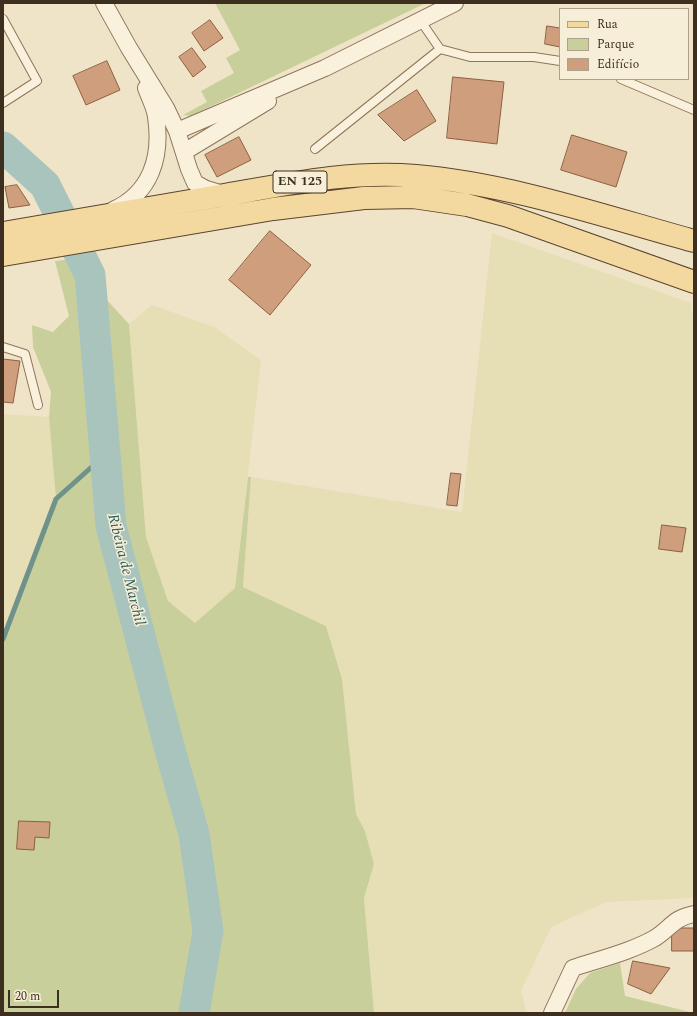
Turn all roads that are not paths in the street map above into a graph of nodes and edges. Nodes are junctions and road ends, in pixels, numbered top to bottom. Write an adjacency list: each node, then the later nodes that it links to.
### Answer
1 (104, 3): 5 (street)
2 (455, 3): 4 (street)
3 (3, 19): 10 (lane)
4 (420, 20): 6 (lane); 8 (street)
5 (129, 48): 12 (street); 16 (street)
6 (440, 48): 7 (lane); 13 (lane)
7 (559, 61)
8 (325, 68): 12 (street); 14 (street)
9 (623, 80): 11 (lane)
10 (3, 104)
11 (694, 110)
12 (177, 131): 14 (street)
13 (316, 149)
14 (184, 152): 15 (street)
15 (227, 194): 16 (main road, EN 125); 18 (main road, EN 125)
16 (95, 218): 17 (main road)
17 (3, 233)
18 (694, 240)
19 (3, 255): 20 (main road)
20 (694, 282)
21 (3, 347): 22 (lane)
22 (38, 405)
23 (694, 914): 24 (street)
24 (552, 1013)

